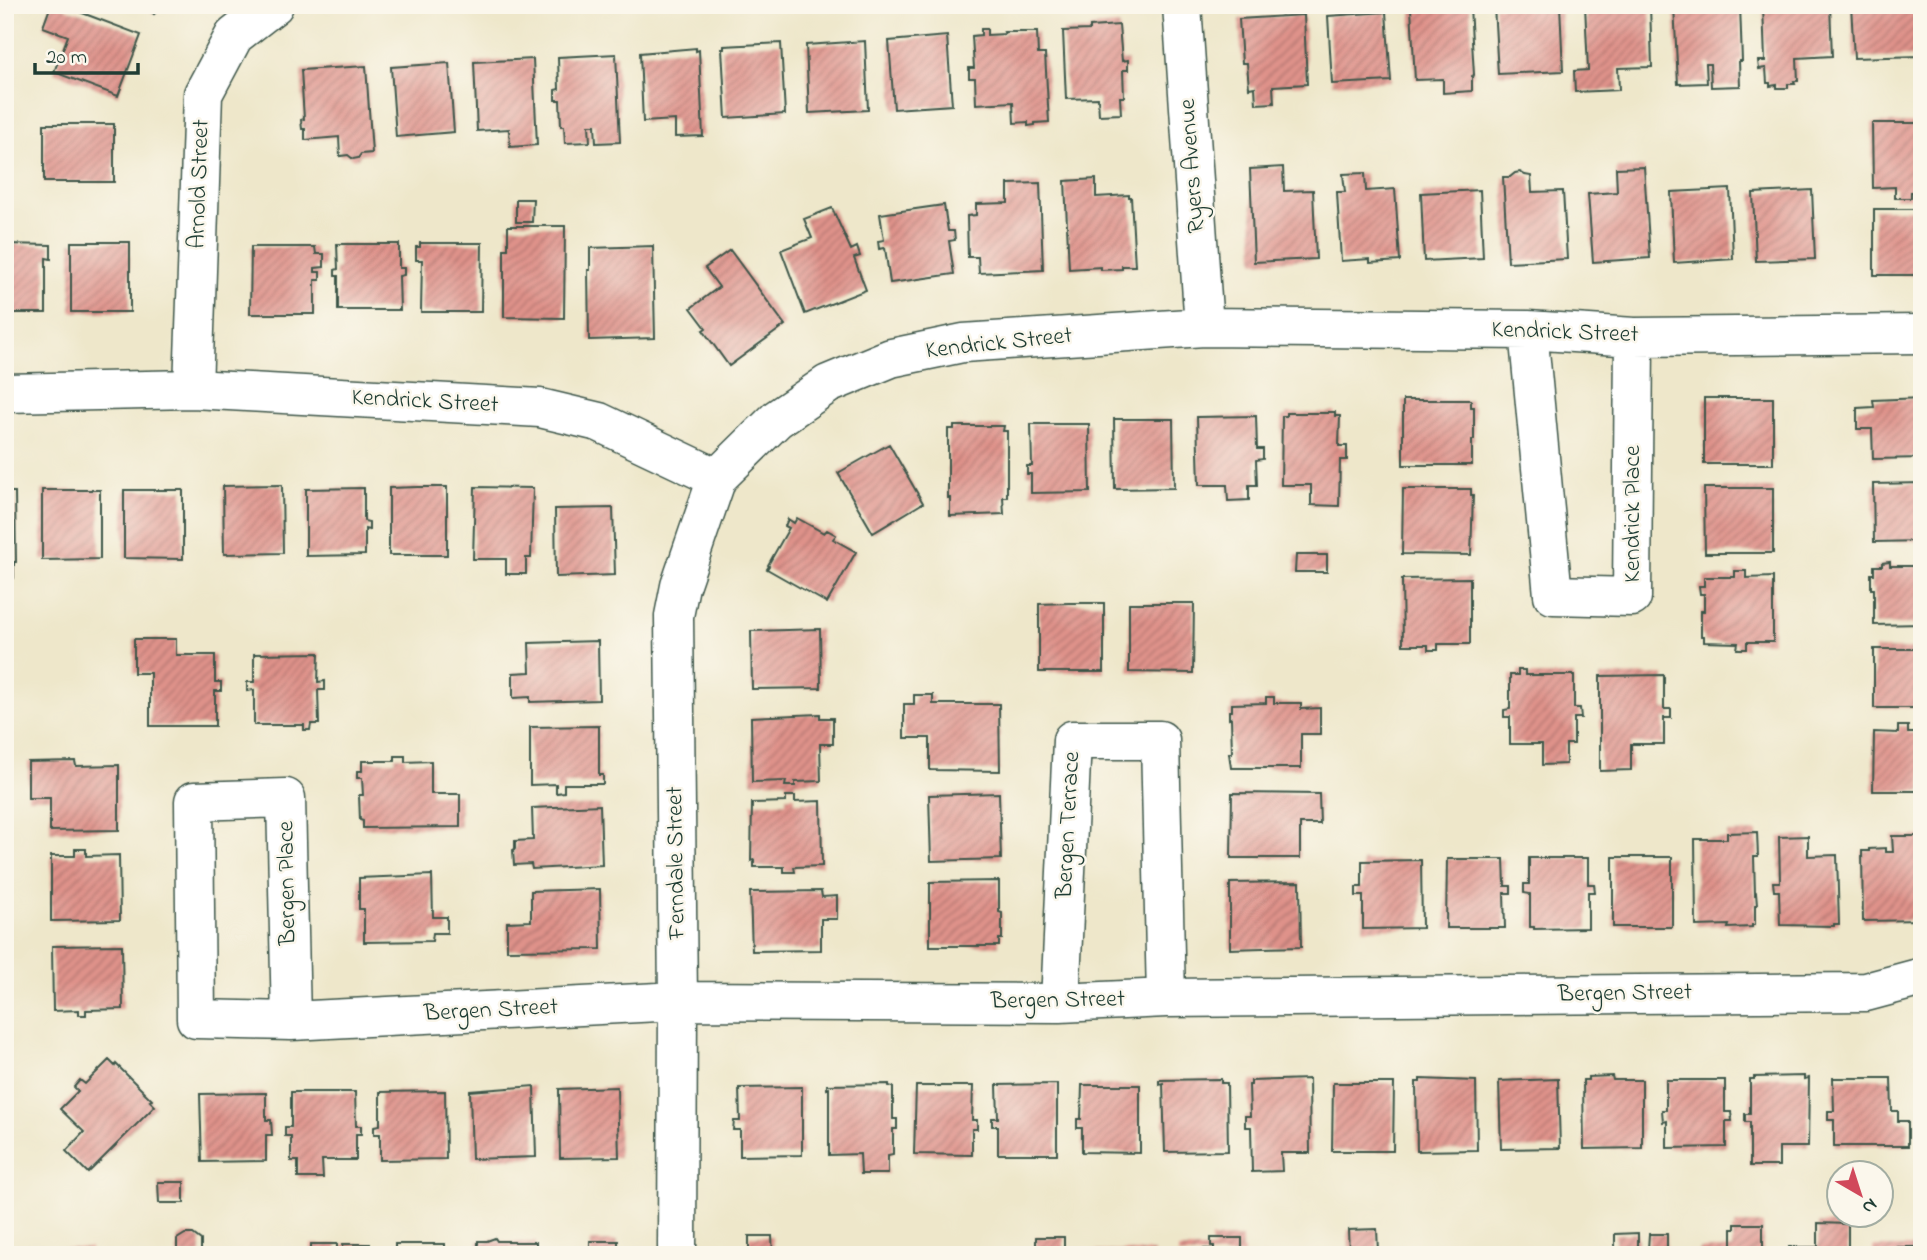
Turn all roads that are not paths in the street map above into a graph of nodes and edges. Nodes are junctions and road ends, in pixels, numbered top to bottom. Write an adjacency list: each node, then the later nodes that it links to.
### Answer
1 (274, 5): 7 (street, Arnold Street)
2 (1182, 5): 3 (street, Ryers Avenue)
3 (1204, 327): 4 (street, Kendrick Street); 9 (street, Kendrick Street)
4 (1528, 330): 6 (street, Kendrick Street); 6 (street, Kendrick Place)
5 (1922, 334): 6 (street, Kendrick Street)
6 (1634, 337)
7 (193, 389): 8 (street, Kendrick Street); 9 (street, Kendrick Street)
8 (5, 393)
9 (717, 478): 12 (street, Ferndale Street)
10 (1922, 977): 11 (street, Bergen Street)
11 (1166, 998): 13 (street, Bergen Street); 13 (street, Bergen Terrace)
12 (678, 1001): 13 (street, Bergen Street); 15 (street, Bergen Street); 16 (street, Ferndale Street)
13 (1060, 1003)
14 (197, 1015): 15 (street, Bergen Street); 15 (street, Bergen Place)
15 (291, 1021)
16 (677, 1255)

